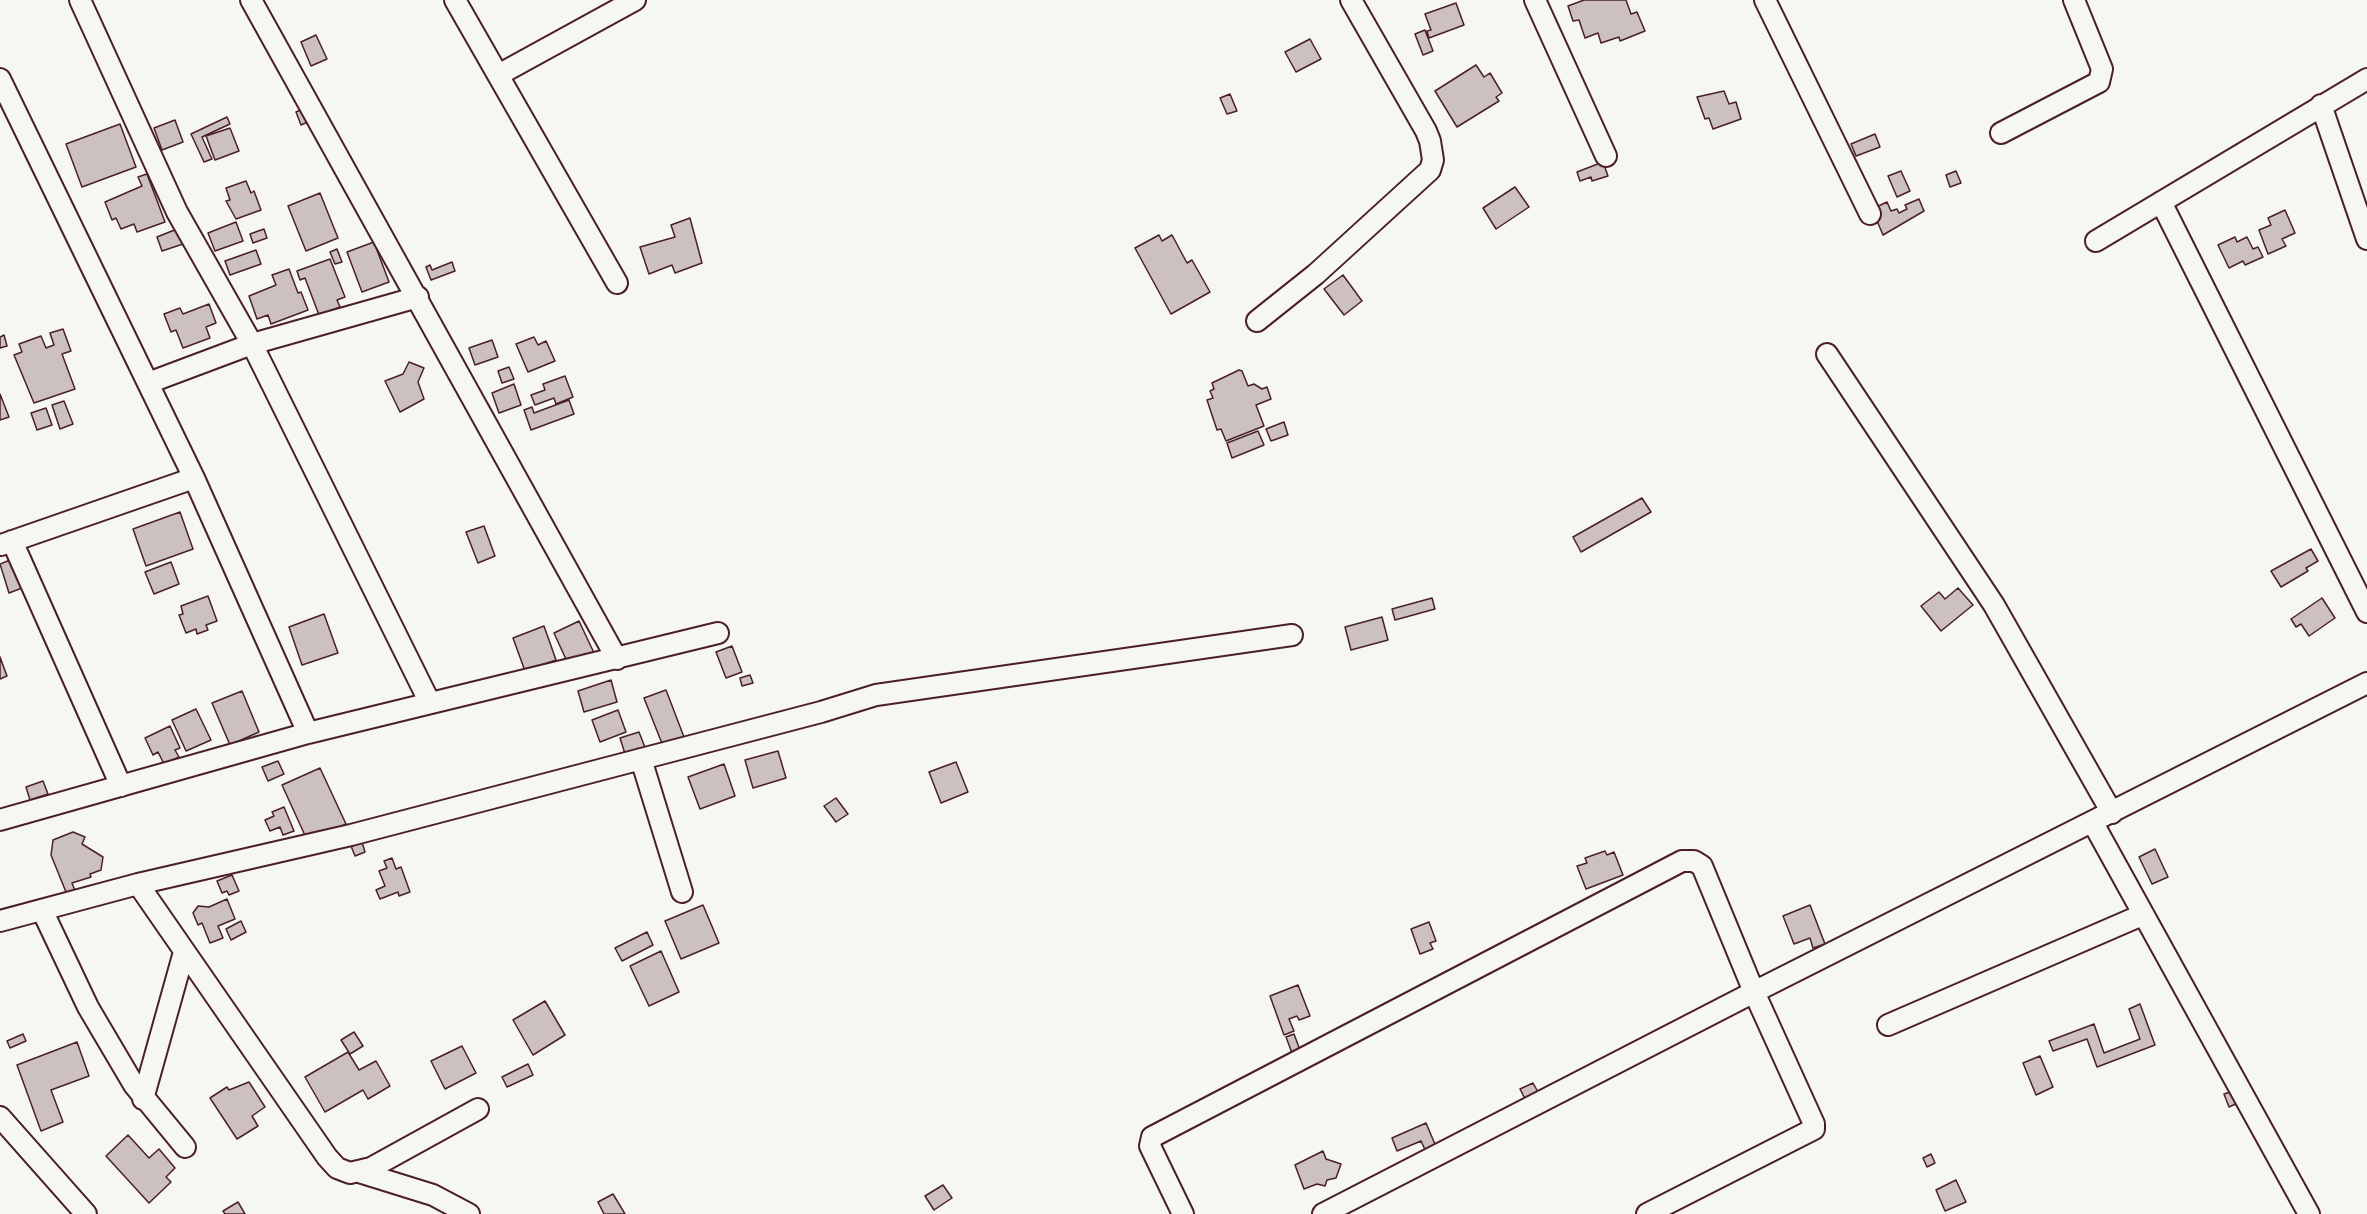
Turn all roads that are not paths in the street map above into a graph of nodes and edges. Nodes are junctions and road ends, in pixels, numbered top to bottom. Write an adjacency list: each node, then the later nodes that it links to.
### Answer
1 (80, 0): 22 (street)
2 (251, 0): 20 (street)
3 (455, 0): 9 (street)
4 (635, 0): 9 (street)
5 (1351, 0): 21 (street)
6 (1535, 0): 14 (street)
7 (1765, 0): 16 (street)
8 (2074, 0): 13 (street)
9 (500, 74): 19 (street)
10 (0, 79): 24 (street)
11 (2367, 79): 12 (street)
12 (2321, 105): 15 (street); 17 (street)
13 (2001, 133)
14 (1606, 156)
15 (2161, 202): 18 (street); 27 (street)
16 (1870, 214)
17 (2367, 239)
18 (2096, 241)
19 (617, 283)
20 (418, 297): 22 (street); 30 (street)
21 (1257, 321)
22 (252, 344): 24 (street); 32 (street)
23 (1827, 354): 36 (street)
24 (148, 383): 25 (street)
25 (194, 478): 26 (street); 33 (street)
26 (6, 543): 35 (street)
27 (2367, 612)
28 (718, 633): 30 (street)
29 (1292, 635): 34 (street)
30 (617, 659): 32 (street)
31 (2367, 683): 36 (street)
32 (430, 703): 33 (street)
33 (308, 733): 35 (street)
34 (641, 759): 39 (street); 40 (street)
35 (122, 786): 37 (street)
36 (2112, 813): 38 (street)
37 (0, 820)
38 (2093, 823): 42 (street); 45 (street)
39 (138, 884): 41 (street); 44 (street)
40 (682, 892)
41 (42, 910): 43 (street); 47 (street)
42 (2142, 915): 46 (street); 57 (street)
43 (0, 921)
44 (184, 952): 47 (street); 51 (street)
45 (1754, 992): 54 (street); 55 (street); 56 (street)
46 (1888, 1025)
47 (143, 1099): 50 (street)
48 (478, 1109): 51 (street)
49 (0, 1117): 52 (street)
50 (185, 1147)
51 (359, 1172): 53 (street)
52 (86, 1214)
53 (469, 1214)
54 (1183, 1214)
55 (1323, 1214)
56 (1647, 1214)
57 (2309, 1214)

